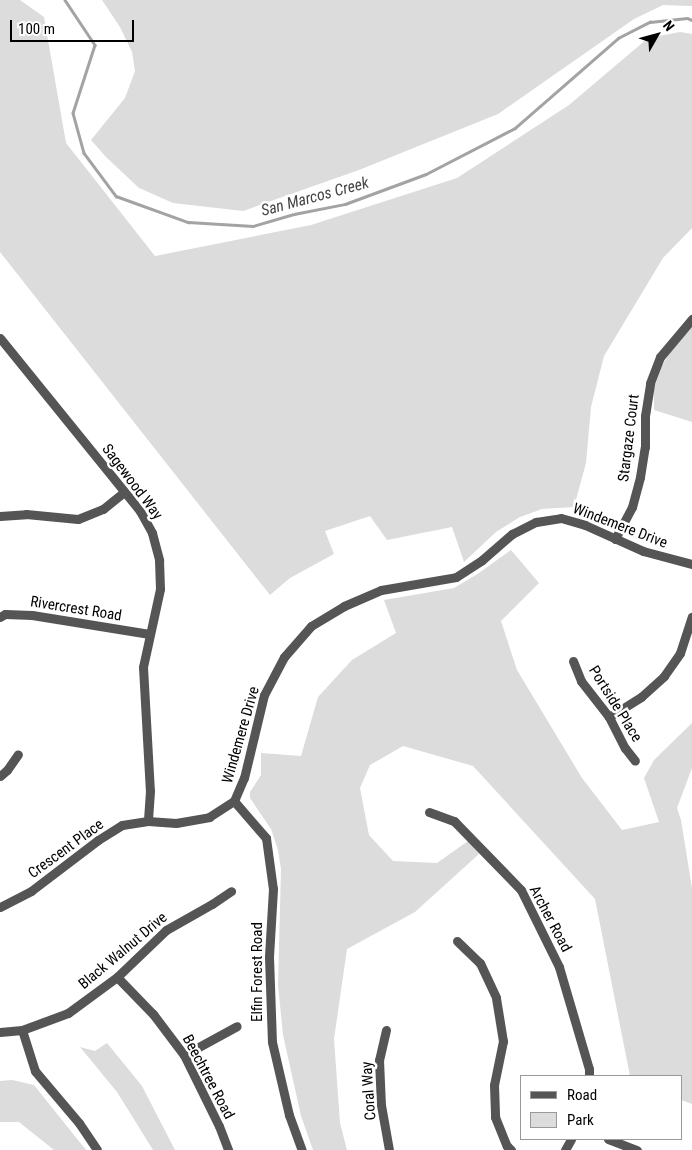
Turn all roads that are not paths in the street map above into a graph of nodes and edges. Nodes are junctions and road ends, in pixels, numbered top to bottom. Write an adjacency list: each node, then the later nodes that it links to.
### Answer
1 (692, 319): 5 (street, Stargaze Court)
2 (0, 338): 3 (street, Sagewood Way)
3 (124, 492): 4 (street); 9 (street, Sagewood Way)
4 (0, 516)
5 (615, 539): 6 (street, Windemere Drive); 15 (street, Windemere Drive)
6 (692, 564)
7 (0, 617): 9 (street, Rivercrest Road)
8 (692, 618): 11 (street)
9 (149, 634): 17 (street, Sagewood Way)
10 (573, 661): 11 (street, Portside Place)
11 (609, 717): 13 (street, Portside Place)
12 (18, 754): 14 (street)
13 (635, 761)
14 (0, 776)
15 (234, 801): 17 (street, Crescent Place); 31 (street, Elfin Forest Road)
16 (429, 812): 27 (street, Archer Road)
17 (148, 821): 19 (street, Crescent Place)
18 (231, 891): 21 (street, Black Walnut Drive)
19 (0, 907)
20 (457, 941): 33 (street)
21 (117, 976): 23 (street, Black Walnut Drive); 26 (street, Beechtree Road)
22 (237, 1026): 26 (street)
23 (22, 1030): 25 (street, Black Walnut Drive); 29 (street)
24 (386, 1030): 32 (street, Coral Way)
25 (0, 1032)
26 (184, 1055): 30 (street, Beechtree Road)
27 (589, 1075)
28 (611, 1140): 34 (street)
29 (97, 1150)
30 (228, 1150)
31 (302, 1150)
32 (389, 1150)
33 (511, 1150)
34 (637, 1150)

